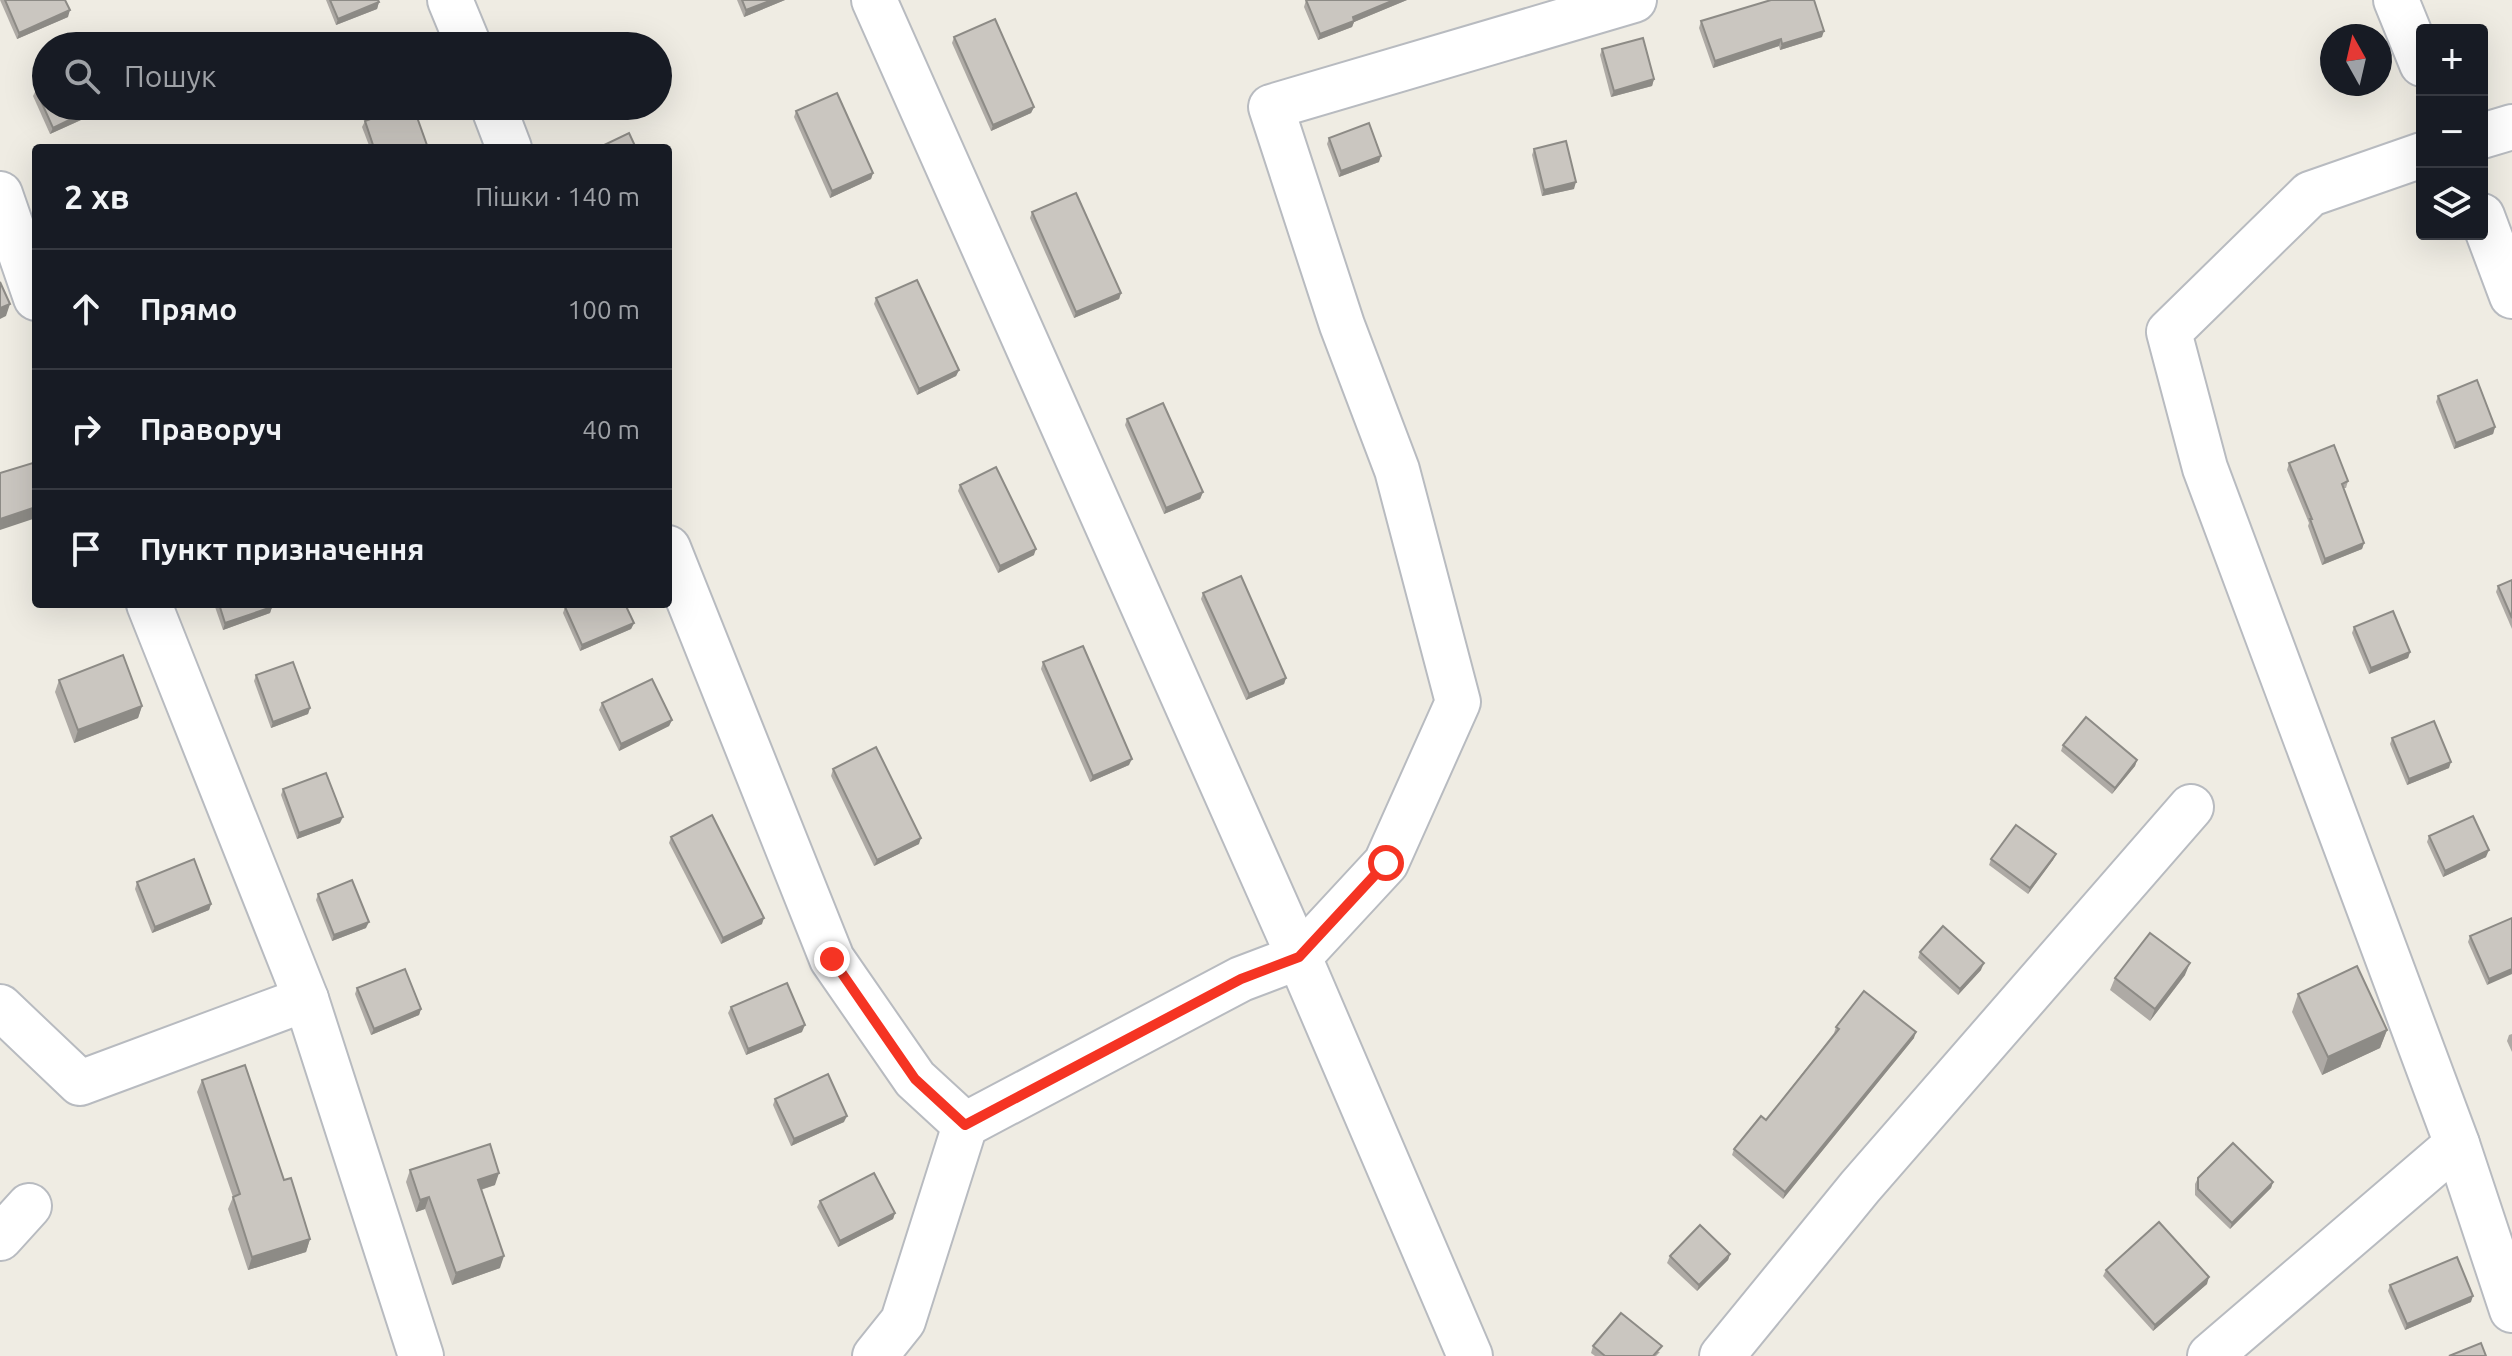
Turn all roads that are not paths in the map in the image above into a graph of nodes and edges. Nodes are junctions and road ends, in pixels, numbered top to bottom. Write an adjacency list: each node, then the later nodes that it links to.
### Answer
1 (450, 0): 5 (street)
2 (874, 0): 19 (street)
3 (1634, 0): 19 (street)
4 (2396, 0): 6 (street)
5 (463, 32)
6 (2416, 49)
7 (498, 120): 10 (street)
8 (2512, 127): 9 (street)
9 (2488, 134)
10 (507, 144)
11 (2416, 157): 23 (street)
12 (0, 194): 14 (street)
13 (2488, 232): 15 (street)
14 (32, 286)
15 (2512, 296)
16 (672, 558): 22 (street)
17 (151, 608): 20 (street)
18 (2191, 807): 30 (street)
19 (1299, 957): 22 (street); 29 (street)
20 (306, 999): 21 (street); 27 (street)
21 (0, 1007)
22 (965, 1125): 28 (street)
23 (2457, 1144): 26 (street); 31 (street)
24 (29, 1206): 25 (street)
25 (0, 1238)
26 (2512, 1310)
27 (421, 1356)
28 (875, 1356)
29 (1470, 1356)
30 (1722, 1356)
31 (2210, 1356)

